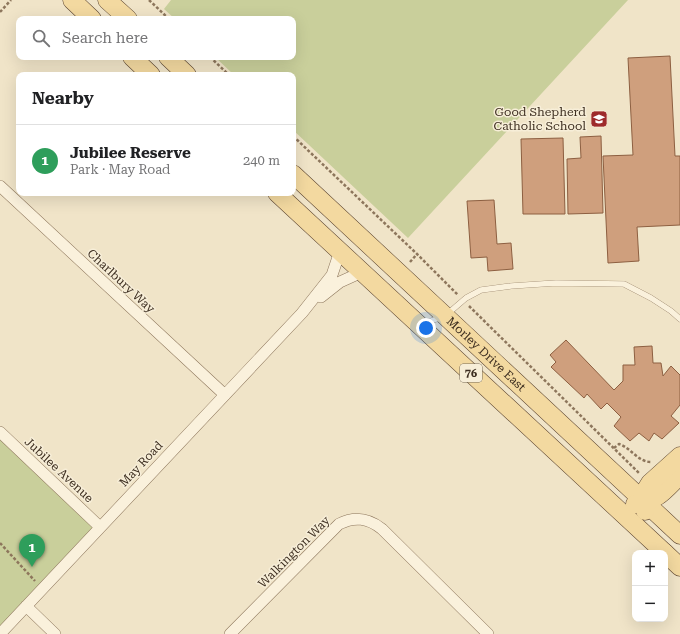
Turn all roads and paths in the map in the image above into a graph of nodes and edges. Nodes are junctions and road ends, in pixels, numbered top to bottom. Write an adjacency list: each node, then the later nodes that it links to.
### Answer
1 (11, 0): 5 (path)
2 (72, 0): 6 (main road)
3 (107, 0): 7 (main road)
4 (149, 0): 8 (path)
5 (0, 12)
6 (89, 16)
7 (125, 16)
8 (166, 16)
9 (135, 60): 12 (main road)
10 (171, 60): 13 (main road)
11 (213, 60): 14 (path)
12 (148, 72)
13 (184, 72)
14 (226, 72)
15 (296, 177): 21 (main road, Morley Drive East / 76)
16 (0, 186): 24 (street, Charlbury Way)
17 (280, 196): 18 (main road, Morley Drive East / 76)
18 (340, 251): 19 (main road, Morley Drive East / 76); 20 (street, May Road)
19 (362, 272): 20 (street, May Road); 23 (main road, Morley Drive East / 76)
20 (302, 313): 24 (street, May Road)
21 (445, 316): 22 (lane); 23 (lane); 31 (main road, Morley Drive East / 76)
22 (680, 319)
23 (415, 320): 30 (main road, Morley Drive East / 76)
24 (225, 395): 32 (street, May Road)
25 (0, 432): 32 (street, Jubilee Avenue)
26 (614, 448): 28 (path)
27 (680, 456): 31 (main road)
28 (656, 462)
29 (680, 475): 31 (main road)
30 (601, 493): 31 (main road); 35 (main road, Morley Drive East / 76)
31 (645, 503): 33 (main road, Morley Drive East / 76); 36 (main road)
32 (100, 527): 40 (street, May Road)
33 (680, 535)
34 (0, 543): 39 (path)
35 (661, 550)
36 (663, 550)
37 (668, 557): 38 (main road, Morley Drive East / 76)
38 (680, 567)
39 (37, 583)
40 (26, 606): 41 (street, May Road); 42 (street)
41 (0, 634)
42 (55, 634)
43 (230, 634): 44 (street, Walkington Way)
44 (488, 634)

